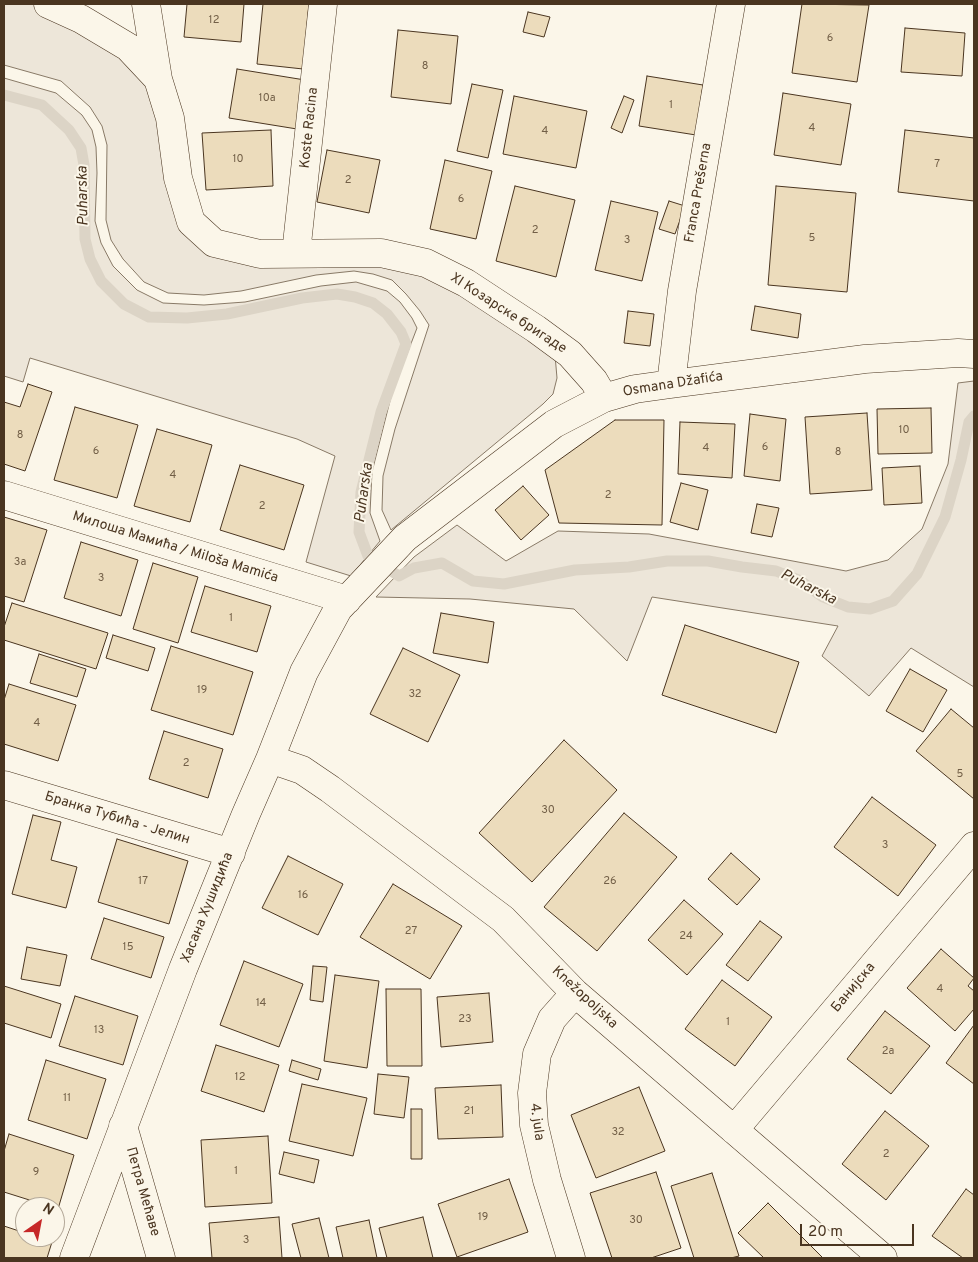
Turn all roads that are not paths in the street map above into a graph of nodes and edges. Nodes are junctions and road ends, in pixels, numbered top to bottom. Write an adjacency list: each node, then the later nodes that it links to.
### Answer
1 (48, 4): 5 (street, XI Козарске бригаде)
2 (146, 4): 5 (street, XI Козарске бригаде)
3 (323, 4): 6 (street, Koste Racina)
4 (731, 4): 8 (street, Franca Prešerna)
5 (158, 79): 6 (street, XI Козарске бригаде)
6 (296, 253): 9 (street, XI Козарске бригаде)
7 (974, 354): 8 (street, Osmana Džafića)
8 (671, 384): 9 (street, Osmana Džafića)
9 (604, 398): 11 (street, Osmana Džafića)
10 (4, 495): 12 (street, Милоша Мамића / Miloša Mamića)
11 (372, 573): 12 (street, Хасана Хушидића)
12 (347, 600): 13 (street, Хасана Хушидића)
13 (270, 759): 16 (street, Хасана Хушидића); 17 (street, Knežopoljska)
14 (4, 785): 16 (street, Бранка Тубића - Јелин)
15 (974, 846): 19 (street, Банијска)
16 (231, 853): 18 (street, Хасана Хушидића)
17 (575, 993): 19 (street, Knežopoljska); 22 (street, 4. jula)
18 (123, 1126): 20 (street, Хасана Хушидића); 21 (street, Петра Мећаве)
19 (734, 1130): 23 (street, Knežopoljska)
20 (74, 1258)
21 (161, 1258)
22 (571, 1258)
23 (883, 1258)

